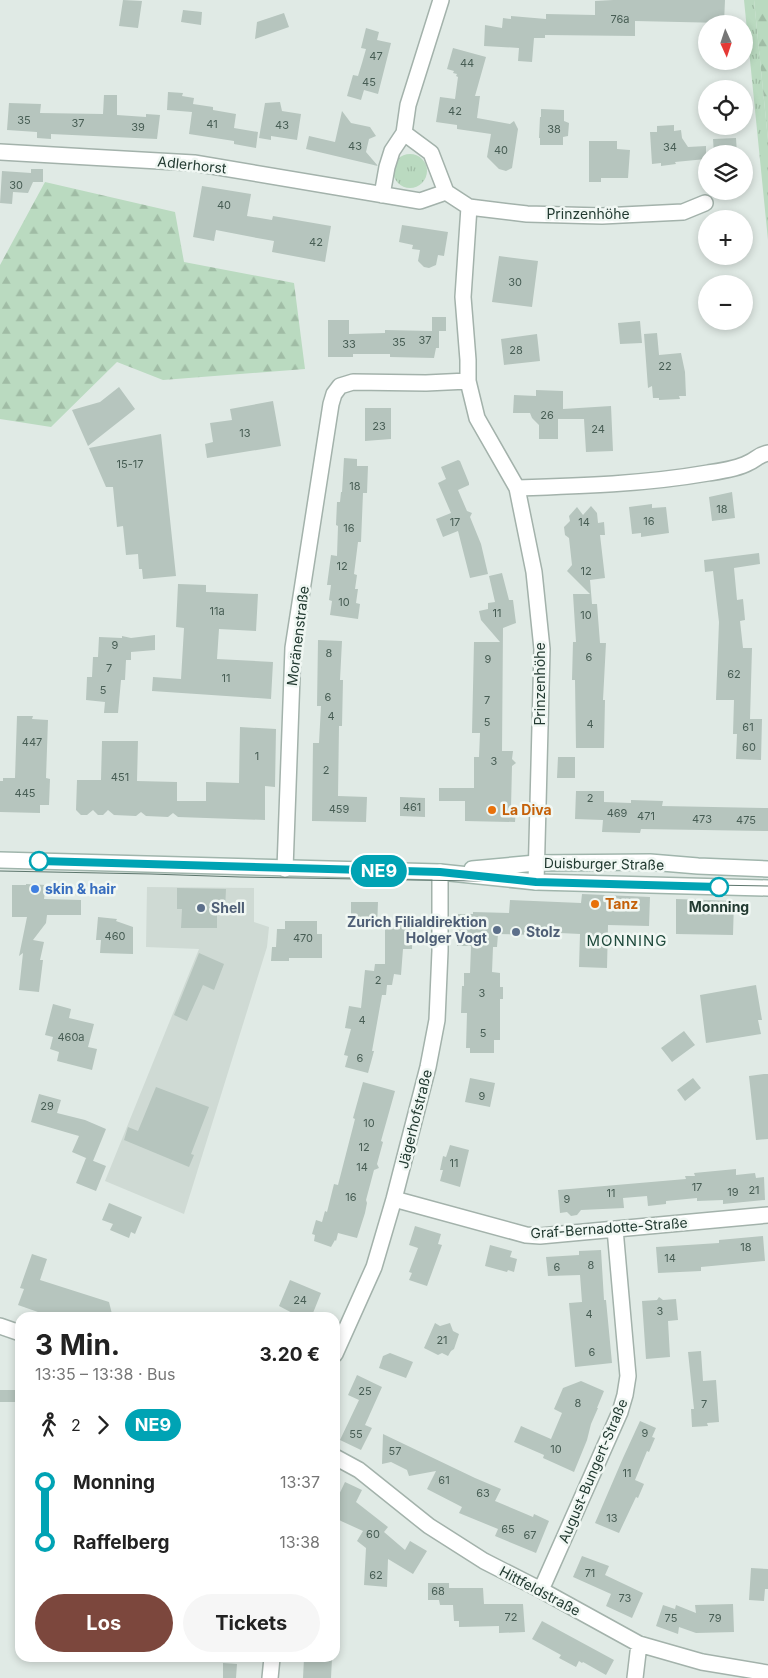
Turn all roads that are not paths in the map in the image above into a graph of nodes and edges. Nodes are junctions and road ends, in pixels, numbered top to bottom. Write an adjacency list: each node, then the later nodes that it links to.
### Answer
1 (441, 0): 2 (street)
2 (404, 133): 4 (street); 5 (street)
3 (0, 152): 5 (street, Adlerhorst)
4 (446, 192): 5 (street); 7 (street, Prinzenhöhe)
5 (382, 195)
6 (705, 203): 7 (street, Prinzenhöhe)
7 (469, 207): 8 (street, Prinzenhöhe)
8 (468, 381): 10 (street, Prinzenhöhe); 13 (street, Moränenstraße)
9 (768, 453): 10 (street)
10 (517, 488): 12 (street, Prinzenhöhe)
11 (0, 860): 13 (street, Duisburger Straße)
12 (536, 863): 14 (street, Duisburger Straße); 15 (street, Duisburger Straße); 16 (street, Prinzenhöhe)
13 (285, 869): 15 (street, Duisburger Straße)
14 (768, 869)
15 (440, 872): 16 (street, Duisburger Straße); 18 (street, Jägerhofstraße)
16 (536, 882): 17 (street, Duisburger Straße)
17 (768, 888)
18 (394, 1199): 20 (street, Graf-Bernadotte-Straße); 23 (street, Jägerhofstraße)
19 (768, 1215): 20 (street, Graf-Bernadotte-Straße)
20 (615, 1229): 25 (street, August-Bungert-Straße)
21 (0, 1326): 22 (street)
22 (15, 1331)
23 (340, 1343)
24 (340, 1460): 25 (street, Hittfeldstraße)
25 (541, 1590): 26 (street, Hittfeldstraße)
26 (639, 1644): 28 (street, Hittfeldstraße); 30 (street)
27 (272, 1662): 29 (street)
28 (768, 1673)
29 (270, 1678)
30 (635, 1678)

